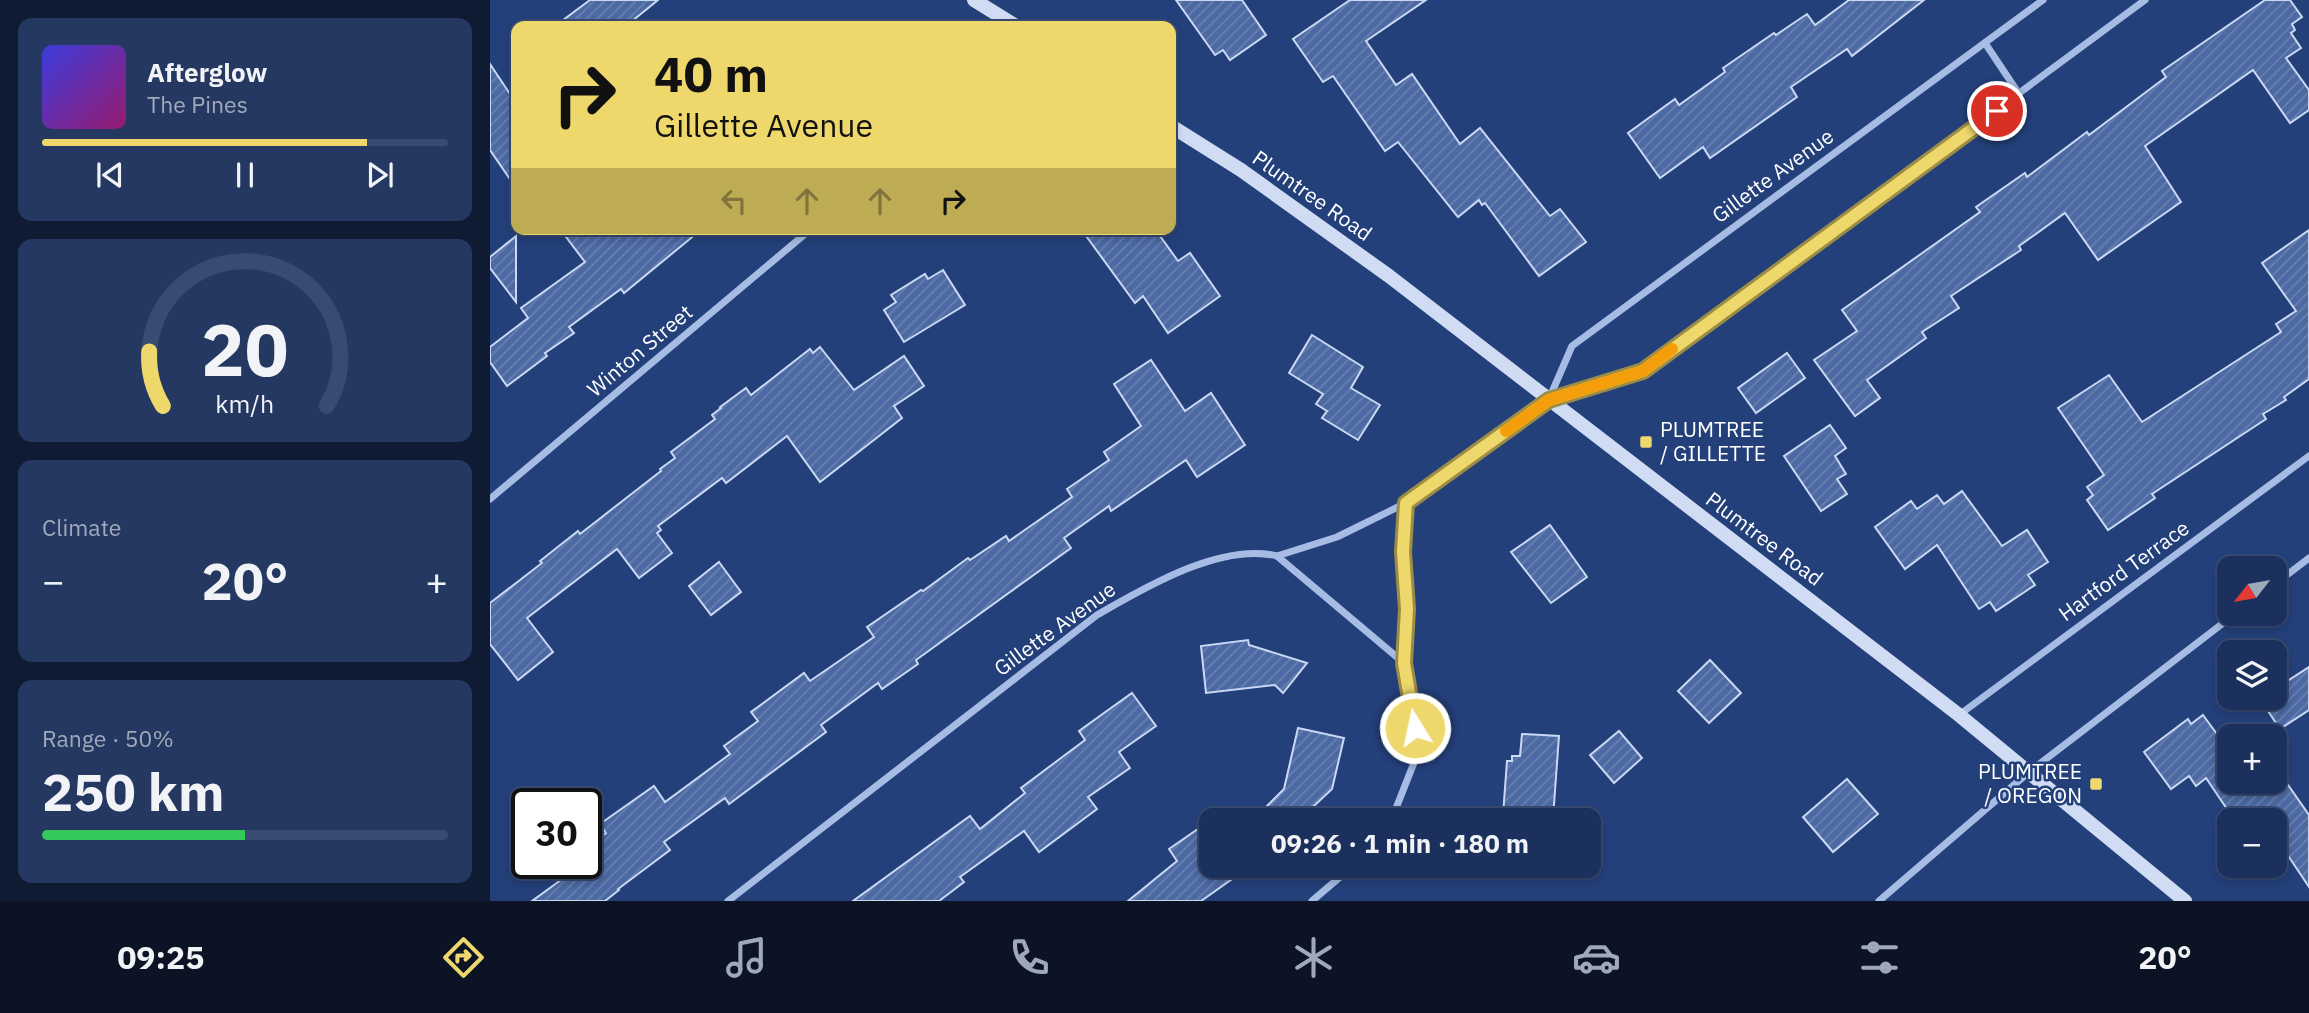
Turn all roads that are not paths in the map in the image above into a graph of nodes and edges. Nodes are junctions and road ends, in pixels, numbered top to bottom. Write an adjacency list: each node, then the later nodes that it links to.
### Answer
1 (975, 0): 4 (street)
2 (2043, 0): 5 (street, Gillette Avenue)
3 (2145, 0): 6 (street, Gillette Avenue)
4 (1008, 21)
5 (1985, 43): 6 (street); 9 (street, Gillette Avenue)
6 (2019, 94): 9 (street, Gillette Avenue)
7 (1176, 130): 9 (street, Plumtree Road)
8 (804, 235): 11 (street, Winton Street)
9 (1549, 400): 12 (street, Gillette Avenue); 18 (street, Plumtree Road)
10 (2309, 456): 18 (street, Hartford Terrace)
11 (490, 499)
12 (1406, 503): 13 (street, Gillette Avenue); 17 (street)
13 (1277, 556): 17 (street); 22 (street, Gillette Avenue)
14 (2309, 558): 15 (street)
15 (2287, 575)
16 (2219, 626): 19 (street)
17 (1404, 663): 20 (street)
18 (1959, 715): 19 (street, Plumtree Road)
19 (2029, 772): 24 (street); 25 (street, Plumtree Road)
20 (1396, 808)
21 (1339, 878): 23 (street)
22 (728, 901)
23 (1312, 901)
24 (1879, 901)
25 (2185, 901)

